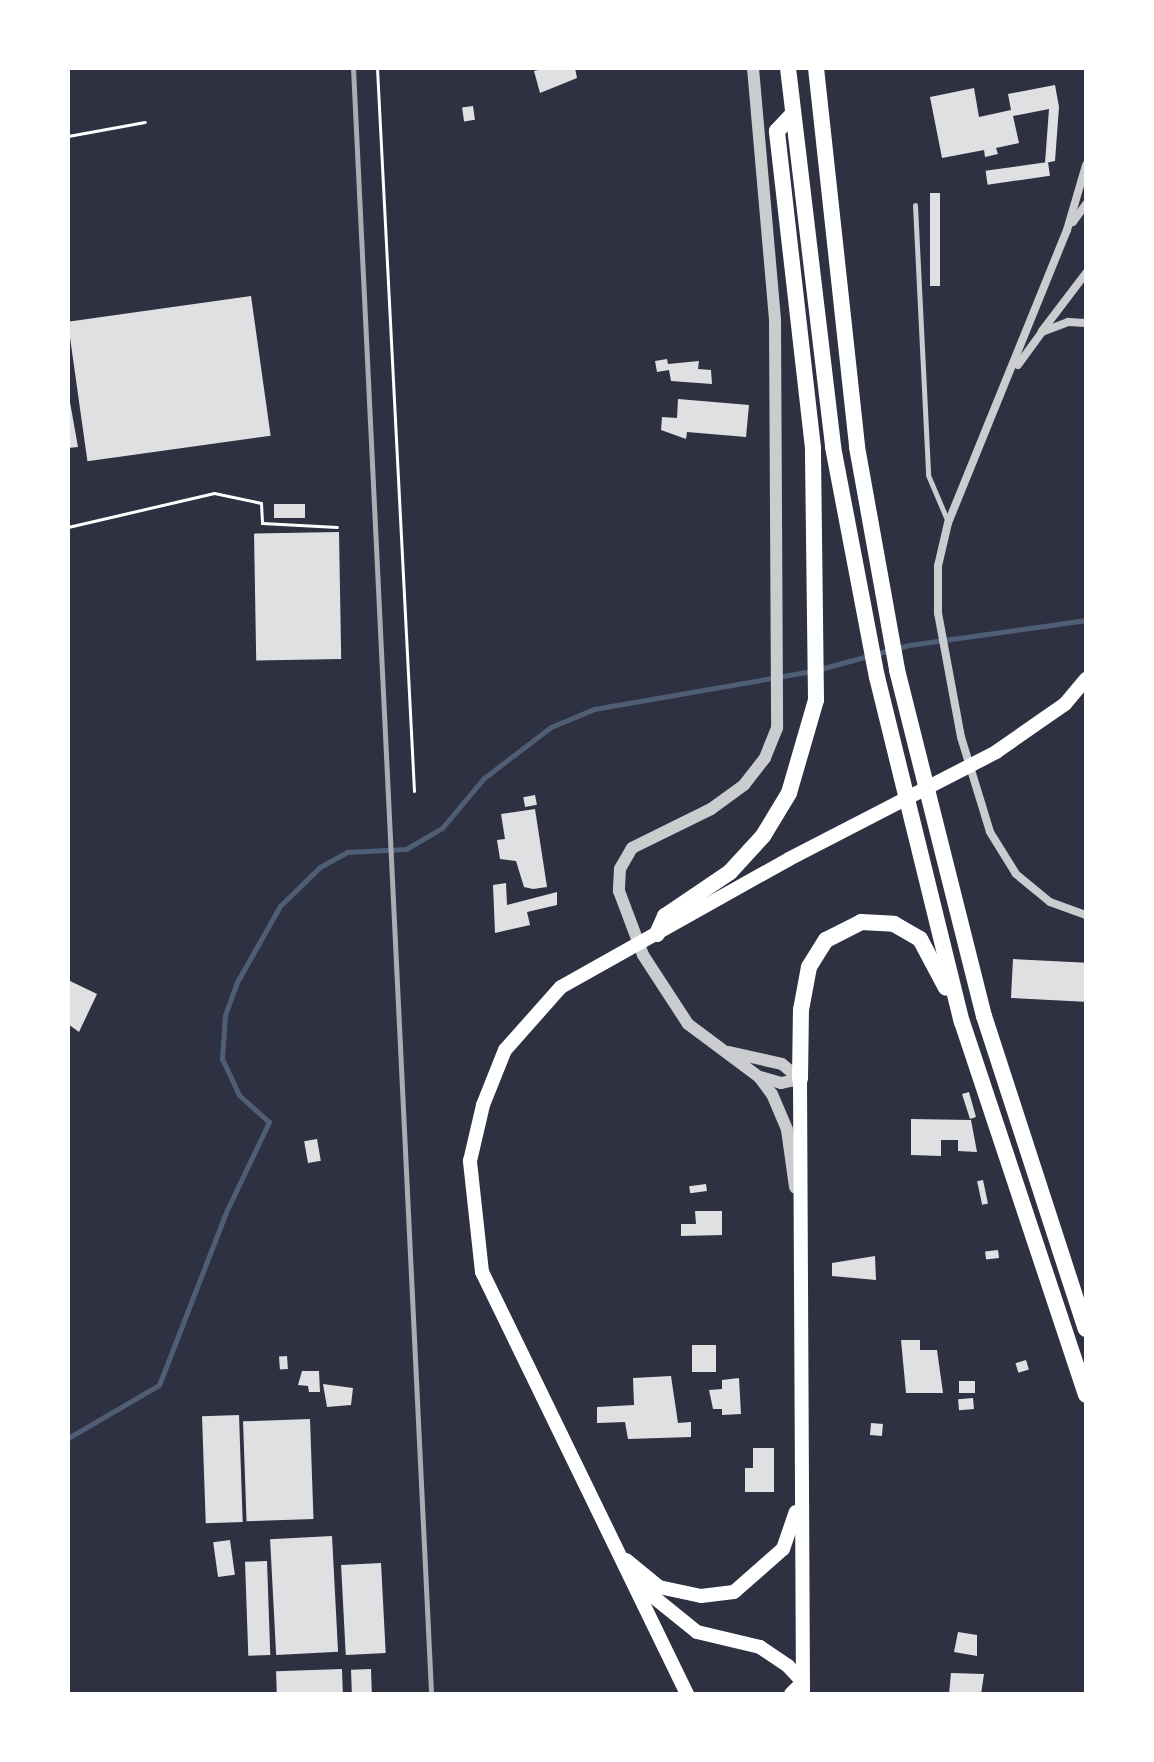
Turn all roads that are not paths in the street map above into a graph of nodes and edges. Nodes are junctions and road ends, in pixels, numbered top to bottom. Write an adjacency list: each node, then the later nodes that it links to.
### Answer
1 (753, 68): 18 (street)
2 (788, 68): 4 (highway)
3 (816, 68): 22 (highway)
4 (791, 116): 16 (highway); 17 (highway)
5 (1086, 165): 8 (street)
6 (1086, 204): 8 (street)
7 (915, 205): 13 (lane)
8 (1067, 230): 12 (street)
9 (1086, 273): 11 (street)
10 (1086, 323): 11 (street)
11 (1042, 332): 12 (street)
12 (1010, 375): 13 (street)
13 (948, 523): 15 (street)
14 (1086, 679): 16 (main road)
15 (1086, 915)
16 (657, 934): 25 (main road)
17 (962, 1022): 20 (highway); 23 (highway)
18 (727, 1052): 19 (street); 20 (street)
19 (759, 1077): 20 (street); 21 (street)
20 (800, 1079): 21 (main road)
21 (797, 1199): 24 (main road)
22 (1086, 1329)
23 (1086, 1395)
24 (801, 1484): 25 (main road); 27 (main road)
25 (621, 1555): 26 (main road)
26 (634, 1581): 27 (main road); 28 (main road)
27 (803, 1688): 29 (main road)
28 (687, 1694)
29 (791, 1694)

